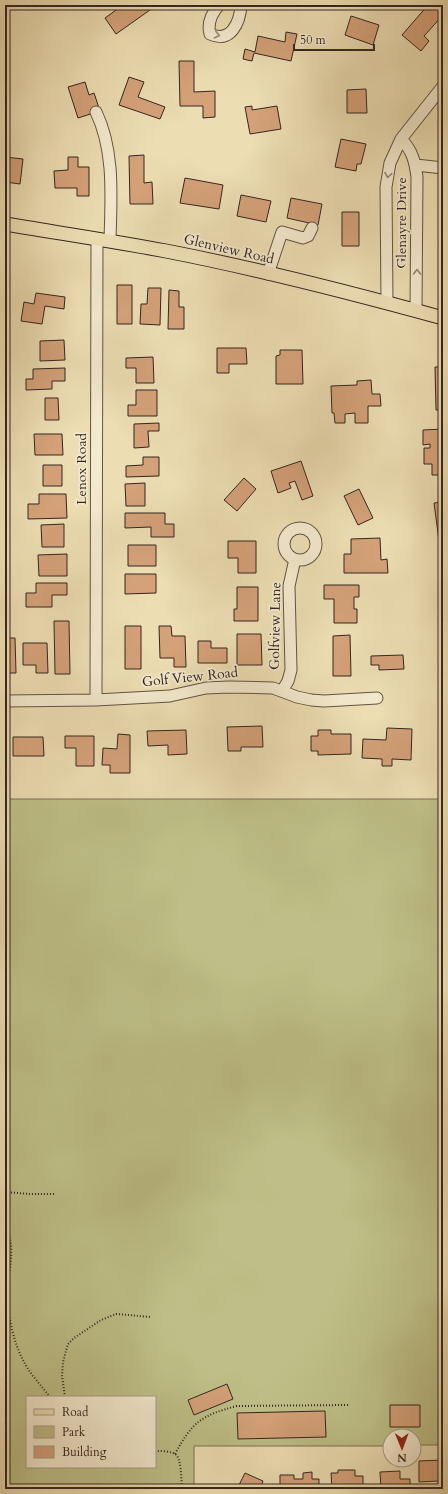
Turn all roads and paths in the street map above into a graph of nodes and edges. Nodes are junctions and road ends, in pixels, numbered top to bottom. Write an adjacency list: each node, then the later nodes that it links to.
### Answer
1 (219, 5): 2 (street, one-way to 2)
2 (241, 5)
3 (443, 86): 5 (street, Glenayre Drive)
4 (96, 112): 11 (street)
5 (401, 139): 6 (street, Glenayre Drive); 13 (street, Glenayre Drive, one-way to 13)
6 (416, 165): 7 (street); 14 (street, Glenayre Drive, one-way to 6)
7 (443, 168)
8 (5, 224): 10 (main road, Glenview Road)
9 (312, 228): 12 (street)
10 (97, 239): 11 (main road, Glenview Road); 19 (street, Lenox Road)
11 (110, 241): 12 (main road, Glenview Road)
12 (268, 274): 13 (main road, Glenview Road)
13 (388, 303): 14 (main road, Glenview Road)
14 (416, 311): 15 (main road, Glenview Road)
15 (443, 318)
16 (295, 559): 17 (street, Golfview Lane)
17 (282, 691): 18 (street, Golf View Road); 19 (street, Golf View Road)
18 (377, 698)
19 (96, 700): 20 (street, Golf View Road)
20 (5, 701)
21 (5, 1192): 22 (path)
22 (54, 1194)
23 (5, 1228): 25 (path)
24 (151, 1316): 26 (path)
25 (49, 1396)
26 (65, 1396)
27 (348, 1405): 29 (path)
28 (156, 1451): 29 (path)
29 (175, 1454): 30 (path)
30 (182, 1489)

